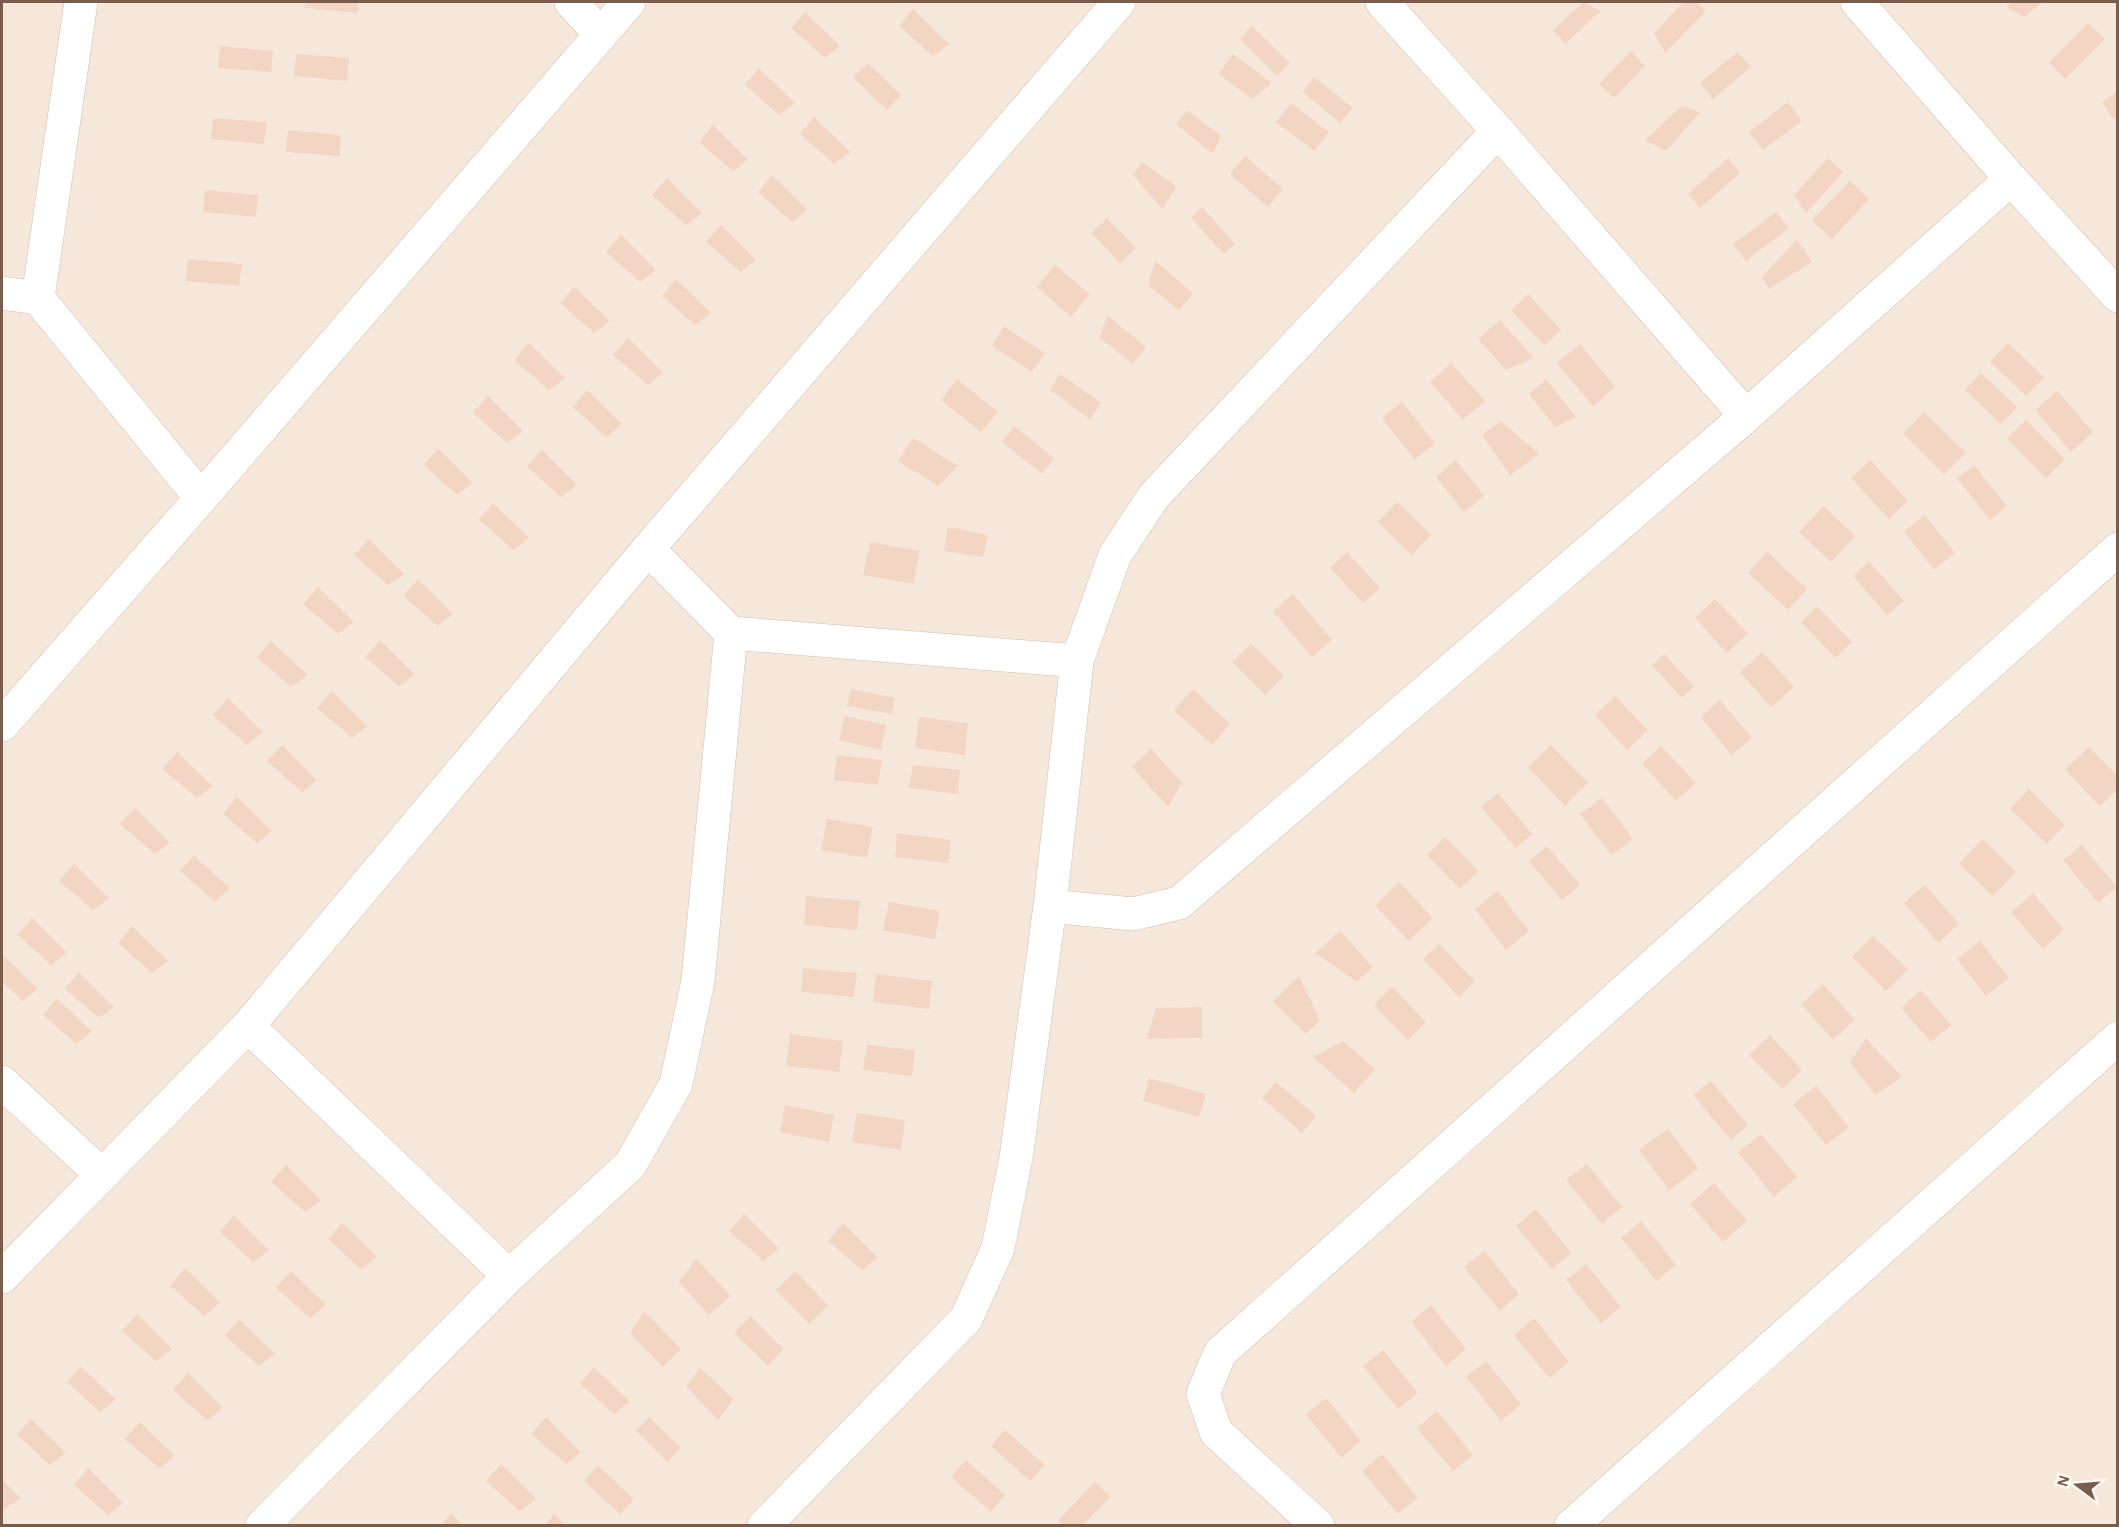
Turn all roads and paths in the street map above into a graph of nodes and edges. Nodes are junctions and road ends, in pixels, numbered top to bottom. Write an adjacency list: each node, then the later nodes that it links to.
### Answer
1 (81, 2): 12 (street)
2 (571, 2): 7 (street)
3 (629, 2): 7 (street)
4 (1119, 2): 15 (street)
5 (1382, 2): 8 (street)
6 (1857, 2): 9 (street)
7 (601, 34): 14 (street)
8 (1498, 131): 13 (street); 18 (street)
9 (2011, 179): 11 (street); 13 (street)
10 (2, 292): 12 (street)
11 (2118, 296)
12 (38, 298): 14 (street)
13 (1746, 416): 20 (street)
14 (201, 498): 19 (street)
15 (648, 549): 17 (street); 21 (street)
16 (2118, 549): 29 (street)
17 (731, 633): 18 (street); 25 (street)
18 (1077, 661): 20 (street)
19 (2, 725)
20 (1050, 906): 28 (street)
21 (248, 1026): 24 (street); 25 (street)
22 (2118, 1038): 30 (street)
23 (2, 1082): 24 (street)
24 (102, 1175): 26 (street)
25 (509, 1276): 27 (street)
26 (2, 1277)
27 (262, 1526)
28 (764, 1526)
29 (1318, 1526)
30 (1571, 1526)

